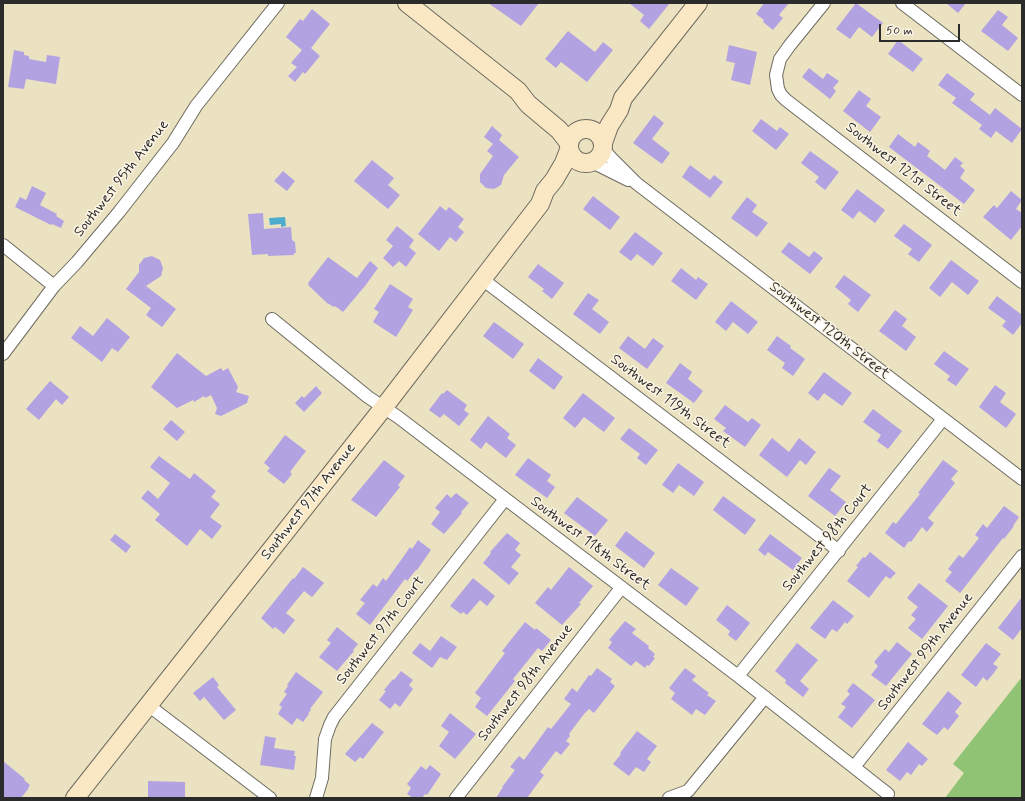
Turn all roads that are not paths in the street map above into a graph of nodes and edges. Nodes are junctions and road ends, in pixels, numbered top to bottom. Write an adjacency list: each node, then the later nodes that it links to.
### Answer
1 (278, 3): 16 (street, Southwest 95th Avenue)
2 (407, 3): 6 (street)
3 (698, 3): 8 (street)
4 (824, 3): 15 (street, Southwest 121st Street)
5 (902, 3): 7 (street)
6 (518, 91): 9 (street); 10 (street)
7 (1022, 95)
8 (623, 98): 9 (street); 11 (street)
9 (586, 129): 10 (street); 11 (street)
10 (569, 146): 11 (street); 12 (street, Southwest 97th Avenue)
11 (596, 154): 12 (street, Southwest 97th Avenue); 20 (street, Southwest 120th Street)
12 (540, 204): 14 (street, Southwest 97th Avenue)
13 (3, 245): 16 (street)
14 (482, 279): 19 (street, Southwest 97th Avenue); 23 (street, Southwest 119th Street)
15 (1022, 282)
16 (54, 286): 18 (street, Southwest 95th Avenue)
17 (272, 319): 19 (street, Southwest 118th Street)
18 (3, 354)
19 (384, 407): 22 (street, Southwest 118th Street); 28 (street, Southwest 97th Avenue)
20 (943, 419): 21 (street, Southwest 120th Street); 23 (street, Southwest 98th Court)
21 (1022, 479)
22 (505, 499): 25 (street, Southwest 118th Street); 33 (street, Southwest 97th Court)
23 (839, 551): 26 (street, Southwest 98th Court)
24 (1022, 556): 29 (street, Southwest 99th Avenue)
25 (621, 588): 26 (street, Southwest 118th Street); 34 (street, Southwest 98th Avenue)
26 (738, 676): 27 (street, Southwest 118th Street)
27 (765, 697): 29 (street, Southwest 118th Street); 35 (street)
28 (148, 705): 31 (street, Southwest 97th Avenue); 32 (street)
29 (854, 767): 30 (street, Southwest 118th Street)
30 (888, 794)
31 (75, 798)
32 (270, 798)
33 (316, 798)
34 (456, 798)
35 (669, 798)

